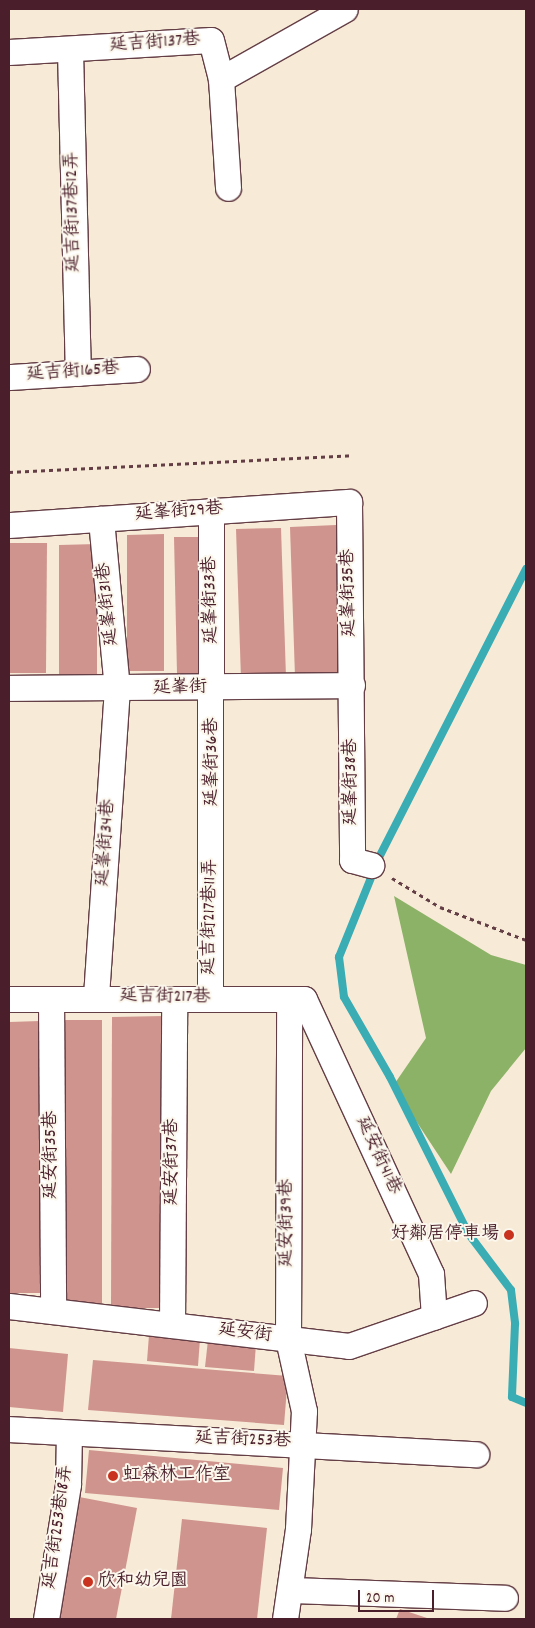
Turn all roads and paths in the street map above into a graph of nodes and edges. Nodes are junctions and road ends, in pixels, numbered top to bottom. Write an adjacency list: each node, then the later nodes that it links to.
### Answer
1 (345, 9): 4 (street)
2 (70, 50): 3 (street, 延吉街137巷); 4 (street, 延吉街137巷); 7 (street, 延吉街137巷12弄)
3 (9, 52)
4 (221, 79): 5 (street, 延吉街137巷)
5 (228, 188)
6 (137, 369): 7 (street, 延吉街165巷)
7 (78, 373): 8 (street, 延吉街165巷)
8 (9, 377)
9 (353, 455): 10 (path)
10 (9, 472)
11 (349, 502): 12 (street, 延峯街29巷); 15 (street, 延峯街35巷)
12 (211, 511): 13 (street, 延峯街29巷); 17 (street, 延峯街33巷)
13 (101, 519): 14 (street, 延峯街29巷); 18 (street, 延峯街31巷)
14 (9, 525)
15 (352, 685): 17 (street, 延峯街); 20 (street, 延峯街38巷)
16 (9, 688): 18 (street, 延峯街)
17 (213, 688): 18 (street, 延峯街); 19 (street, 延峯街36巷)
18 (117, 689): 22 (street, 延峯街34巷)
19 (212, 835): 26 (street, 延吉街217巷11弄)
20 (370, 865): 21 (path)
21 (526, 940)
22 (96, 996): 24 (street, 延吉街217巷); 25 (street, 延吉街217巷)
23 (9, 999): 24 (street, 延吉街217巷)
24 (51, 999): 30 (street, 延安街35巷)
25 (174, 999): 26 (street, 延吉街217巷); 32 (street, 延安街37巷)
26 (210, 999): 27 (street, 延吉街217巷)
27 (305, 999): 31 (street, 延安街41巷); 33 (street, 延安街39巷)
28 (474, 1303): 31 (street, 延安街)
29 (9, 1306): 30 (street, 延安街)
30 (52, 1311): 32 (street, 延安街)
31 (434, 1317): 33 (street, 延安街)
32 (172, 1325): 33 (street, 延安街)
33 (288, 1339): 36 (street, 延安街39巷)
34 (9, 1429): 35 (street, 延吉街253巷)
35 (69, 1434): 36 (street, 延吉街253巷); 40 (street, 延吉街253巷18弄)
36 (303, 1444): 37 (street, 延吉街253巷); 38 (street, 延安街39巷)
37 (476, 1454)
38 (291, 1590): 39 (street); 41 (street, 延安街39巷)
39 (505, 1598)
40 (46, 1619)
41 (285, 1619)

